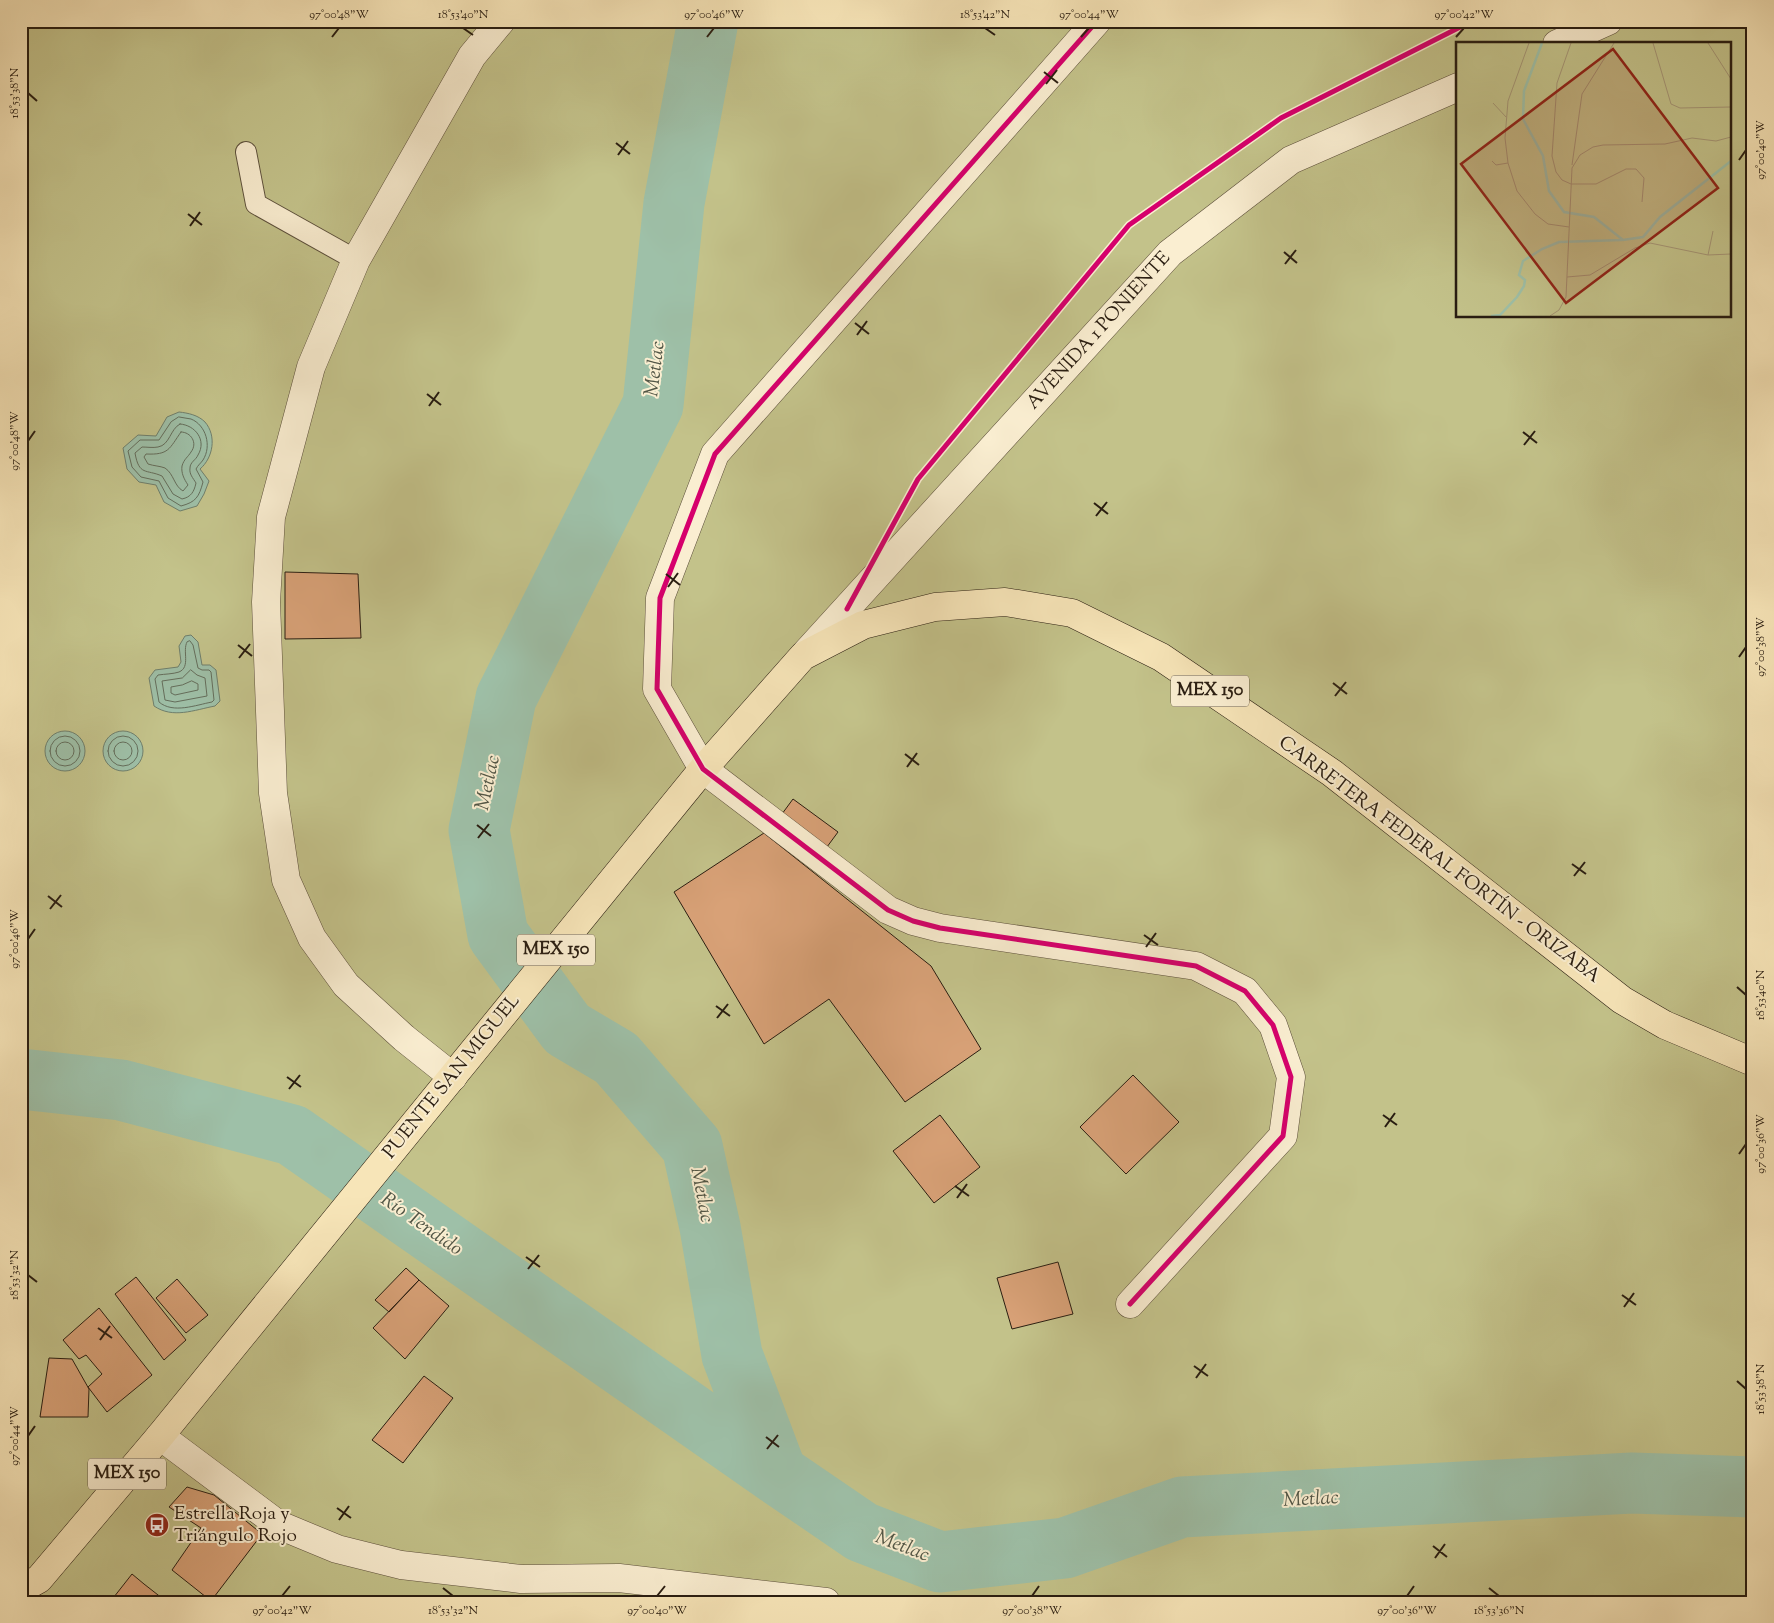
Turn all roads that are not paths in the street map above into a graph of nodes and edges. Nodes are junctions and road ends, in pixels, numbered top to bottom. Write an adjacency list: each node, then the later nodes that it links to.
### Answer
1 (501, 21): 7 (street)
2 (1097, 21): 9 (street)
3 (1608, 21): 4 (street)
4 (1561, 42)
5 (1456, 88): 8 (street, AVENIDA 1 PONIENTE)
6 (246, 152): 7 (lane)
7 (356, 260): 12 (street)
8 (803, 656): 9 (main road, CARRETERA FEDERAL FORTÍN - ORIZABA / MEX 150); 11 (main road, CARRETERA FEDERAL FORTÍN - ORIZABA / MEX 150)
9 (703, 769): 10 (main road, CARRETERA FEDERAL FORTÍN - ORIZABA / MEX 150); 13 (street)
10 (658, 824): 12 (main road, PUENTE SAN MIGUEL / MEX 150)
11 (1753, 1062)
12 (453, 1076): 14 (main road, PUENTE SAN MIGUEL / MEX 150)
13 (1130, 1304)
14 (160, 1436): 15 (main road, MEX 150); 16 (street)
15 (21, 1589)
16 (826, 1602)

